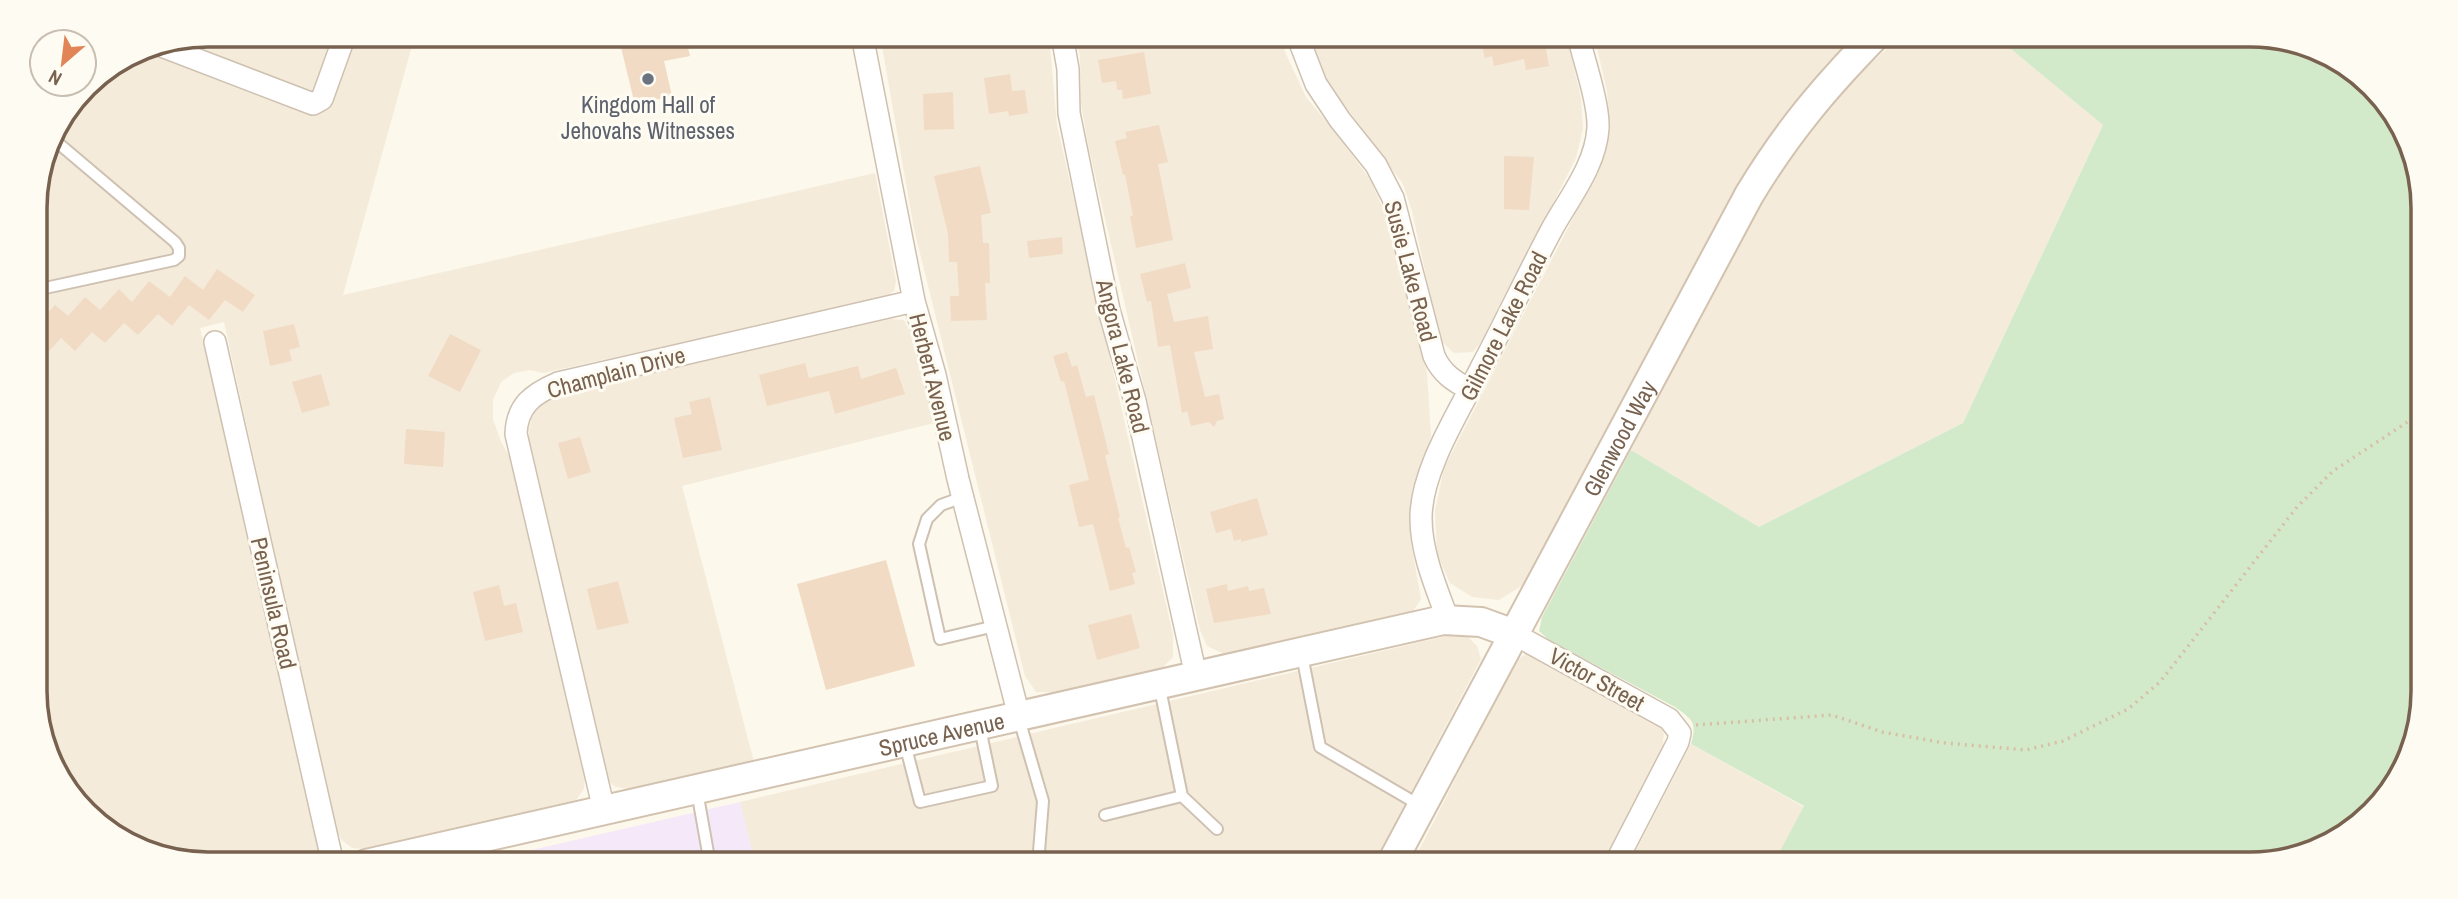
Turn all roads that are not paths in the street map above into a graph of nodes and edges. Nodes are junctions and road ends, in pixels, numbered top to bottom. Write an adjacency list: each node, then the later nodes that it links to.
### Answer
1 (1301, 47): 12 (street, Susie Lake Road)
2 (1581, 47): 12 (street, Gilmore Lake Road)
3 (1864, 47): 16 (street, Glenwood Way)
4 (340, 48): 7 (street)
5 (864, 48): 10 (street, Herbert Avenue)
6 (1064, 48): 18 (street, Angora Lake Road)
7 (174, 51)
8 (60, 145): 9 (lane)
9 (48, 287)
10 (914, 301): 13 (street, Herbert Avenue); 26 (street, Champlain Drive)
11 (215, 342): 31 (street, Peninsula Road)
12 (1471, 390): 14 (street, Gilmore Lake Road)
13 (963, 496): 15 (street, Herbert Avenue); 15 (lane)
14 (1448, 620): 16 (street, Spruce Avenue); 17 (street, Spruce Avenue)
15 (995, 625): 20 (street, Herbert Avenue)
16 (1514, 634): 25 (street, Glenwood Way); 30 (street, Victor Street)
17 (1301, 652): 18 (street, Spruce Avenue); 25 (lane)
18 (1196, 676): 19 (street, Spruce Avenue)
19 (1159, 684): 20 (street, Spruce Avenue); 24 (lane)
20 (1018, 716): 21 (street, Spruce Avenue); 34 (lane)
21 (979, 725): 22 (street, Spruce Avenue); 22 (lane)
22 (904, 742): 23 (street, Spruce Avenue)
23 (697, 789): 26 (street, Spruce Avenue); 33 (lane)
24 (1182, 796): 27 (lane); 28 (lane)
25 (1422, 806): 29 (street, Glenwood Way)
26 (604, 810): 32 (street, Spruce Avenue)
27 (1105, 815)
28 (1217, 829)
29 (1398, 851)
30 (1622, 851)
31 (329, 852)
32 (465, 852)
33 (708, 852)
34 (1039, 852)

